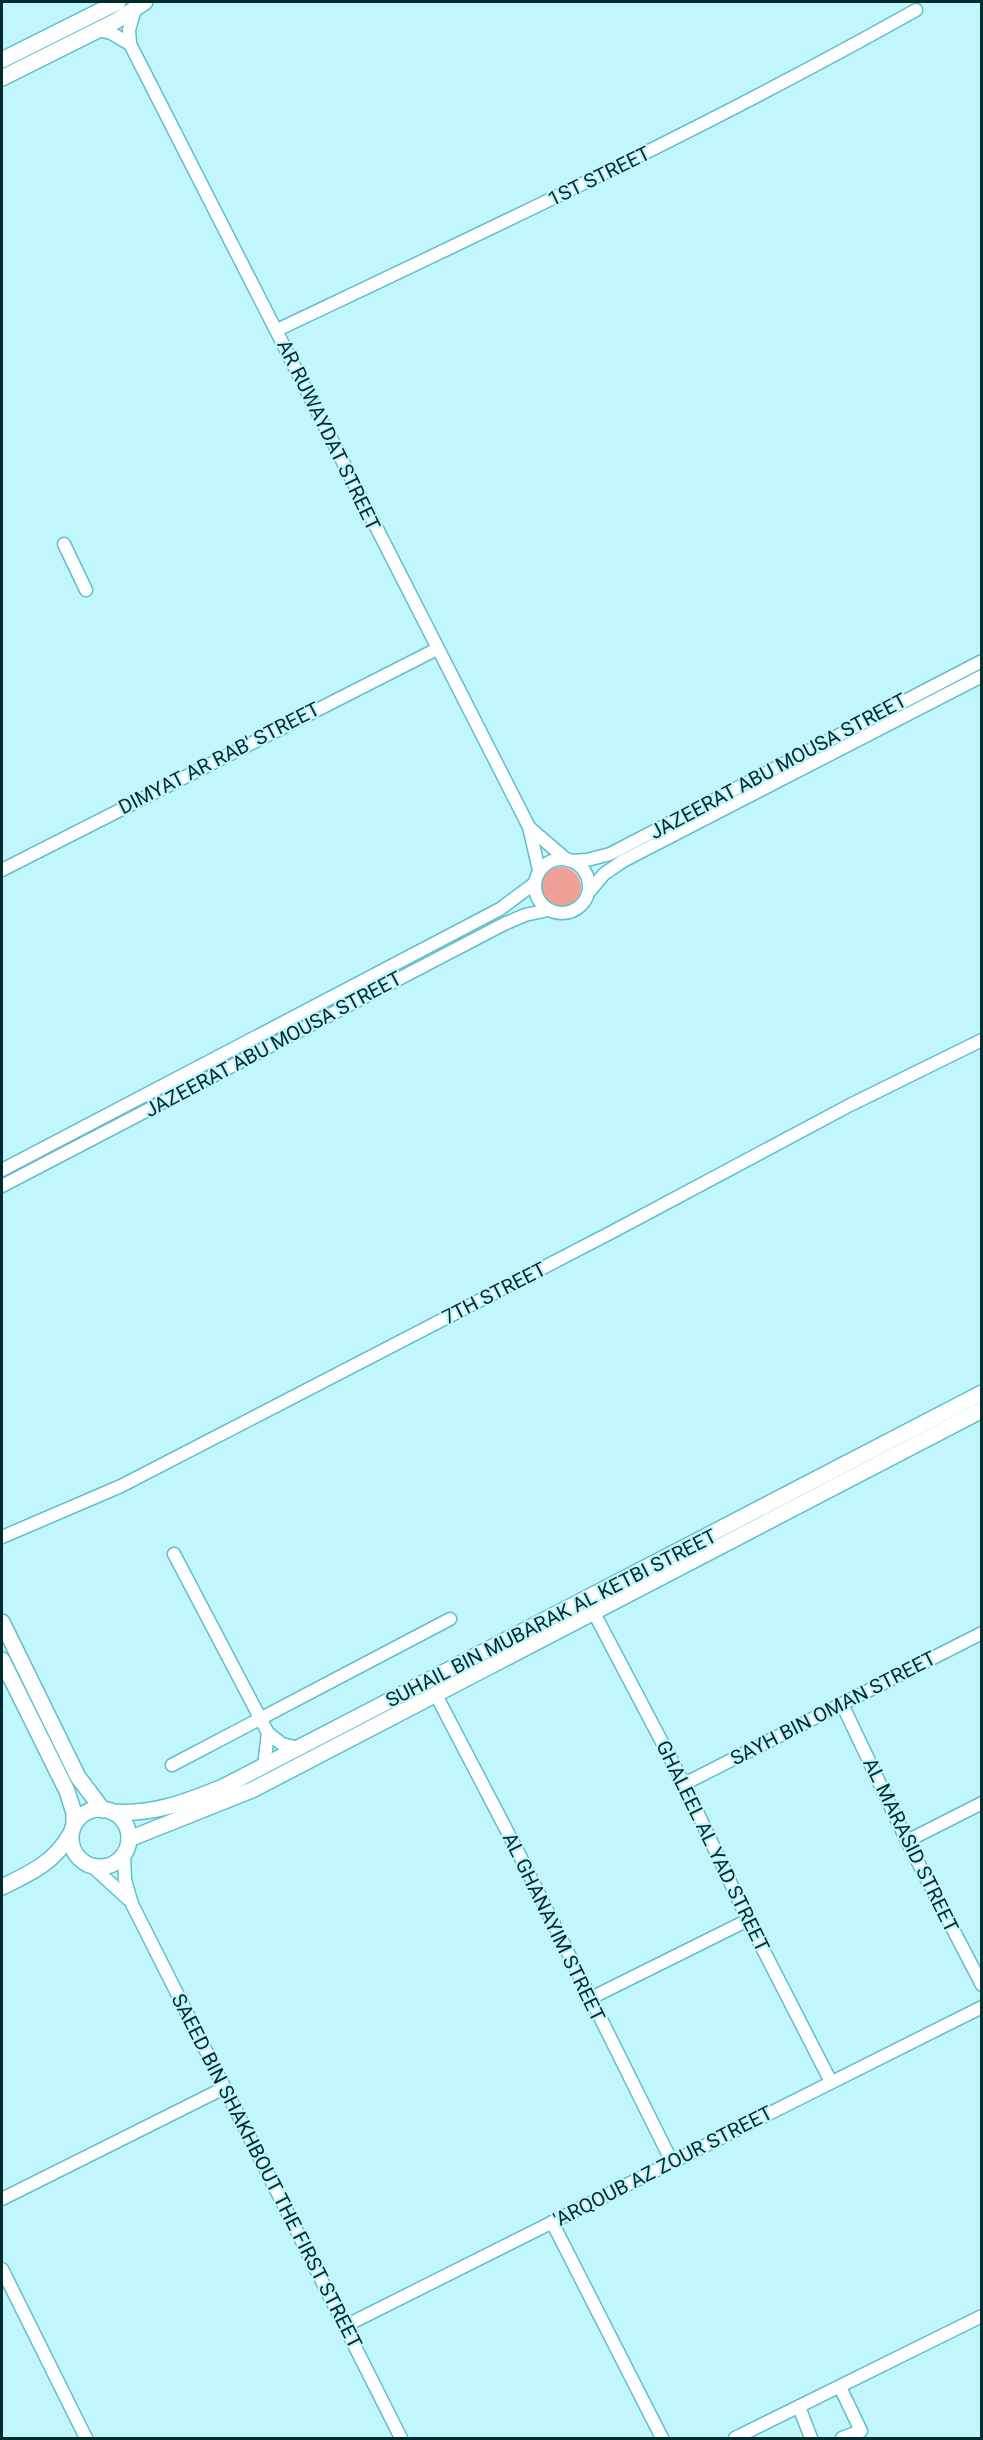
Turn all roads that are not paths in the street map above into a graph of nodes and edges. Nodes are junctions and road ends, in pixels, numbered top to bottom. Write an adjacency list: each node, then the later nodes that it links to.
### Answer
1 (118, 2): 6 (street)
2 (140, 5): 4 (street); 5 (street)
3 (916, 10): 8 (street, 1ST STREET)
4 (97, 30): 5 (street); 7 (street)
5 (130, 44): 8 (street, AR RUWAYDAT STREET)
6 (2, 60)
7 (2, 78)
8 (277, 330): 11 (street, AR RUWAYDAT STREET)
9 (63, 544): 10 (street)
10 (86, 590)
11 (437, 649): 14 (street, AR RUWAYDAT STREET); 16 (street, DIMYAT AR RAB' STREET)
12 (981, 661): 15 (street, JAZEERAT ABU MOUSA STREET)
13 (981, 676): 19 (street, JAZEERAT ABU MOUSA STREET)
14 (529, 827): 15 (street, AR RUWAYDAT STREET); 17 (street, AR RUWAYDAT STREET)
15 (569, 860): 17 (street); 19 (street)
16 (2, 870)
17 (539, 870): 18 (street)
18 (534, 883): 20 (street); 22 (street, JAZEERAT ABU MOUSA STREET)
19 (589, 892): 20 (street)
20 (548, 910): 23 (street, JAZEERAT ABU MOUSA STREET)
21 (981, 1040): 26 (street, 7TH STREET)
22 (2, 1170)
23 (2, 1186)
24 (981, 1393): 37 (street, SUHAIL BIN MUBARAK AL KETBI STREET)
25 (981, 1410): 28 (street, SUHAIL BIN MUBARAK AL KETBI STREET)
26 (2, 1537)
27 (174, 1554): 35 (street)
28 (593, 1611): 33 (street, SUHAIL BIN MUBARAK AL KETBI STREET); 40 (street, GHALEEL AL YAD STREET)
29 (450, 1619): 35 (street)
30 (2, 1623): 42 (street)
31 (981, 1633): 34 (street, SAYH BIN OMAN STREET)
32 (2, 1660): 43 (street)
33 (435, 1693): 44 (street, SUHAIL BIN MUBARAK AL KETBI STREET); 53 (street, AL GHANAYIM STREET)
34 (842, 1704): 40 (street, SAYH BIN OMAN STREET); 45 (street, AL MARASID STREET)
35 (260, 1719): 36 (street); 38 (street)
36 (268, 1733): 37 (street); 39 (street)
37 (300, 1748): 39 (street, SUHAIL BIN MUBARAK AL KETBI STREET)
38 (172, 1766)
39 (264, 1766): 42 (street, SUHAIL BIN MUBARAK AL KETBI STREET)
40 (684, 1784): 51 (street, GHALEEL AL YAD STREET)
41 (981, 1803): 45 (street)
42 (108, 1811): 43 (street); 44 (street)
43 (73, 1829): 47 (street); 48 (street)
44 (129, 1839): 46 (street)
45 (907, 1841): 52 (street, AL MARASID STREET)
46 (124, 1856): 47 (street); 50 (street, SAEED BIN SHAKHBOUT THE FIRST STREET)
47 (88, 1865): 48 (street); 50 (street, SAEED BIN SHAKHBOUT THE FIRST STREET)
48 (43, 1867): 49 (street)
49 (2, 1887)
50 (132, 1904): 56 (street, SAEED BIN SHAKHBOUT THE FIRST STREET)
51 (748, 1920): 53 (street); 55 (street, GHALEEL AL YAD STREET)
52 (981, 1984)
53 (589, 1999): 57 (street, AL GHANAYIM STREET)
54 (981, 2007): 55 (street, 'ARQOUB AZ ZOUR STREET)
55 (831, 2082): 57 (street, 'ARQOUB AZ ZOUR STREET)
56 (224, 2088): 58 (street); 62 (street, SAEED BIN SHAKHBOUT THE FIRST STREET)
57 (672, 2162): 59 (street, 'ARQOUB AZ ZOUR STREET)
58 (2, 2199)
59 (552, 2222): 62 (street, 'ARQOUB AZ ZOUR STREET); 68 (street)
60 (2, 2269): 66 (street)
61 (981, 2316): 63 (street)
62 (345, 2326): 67 (street, SAEED BIN SHAKHBOUT THE FIRST STREET)
63 (840, 2387): 64 (street); 70 (street)
64 (799, 2407): 65 (street); 69 (street)
65 (812, 2438)
66 (86, 2439)
67 (401, 2439)
68 (662, 2439)
69 (735, 2439)
70 (842, 2439)

